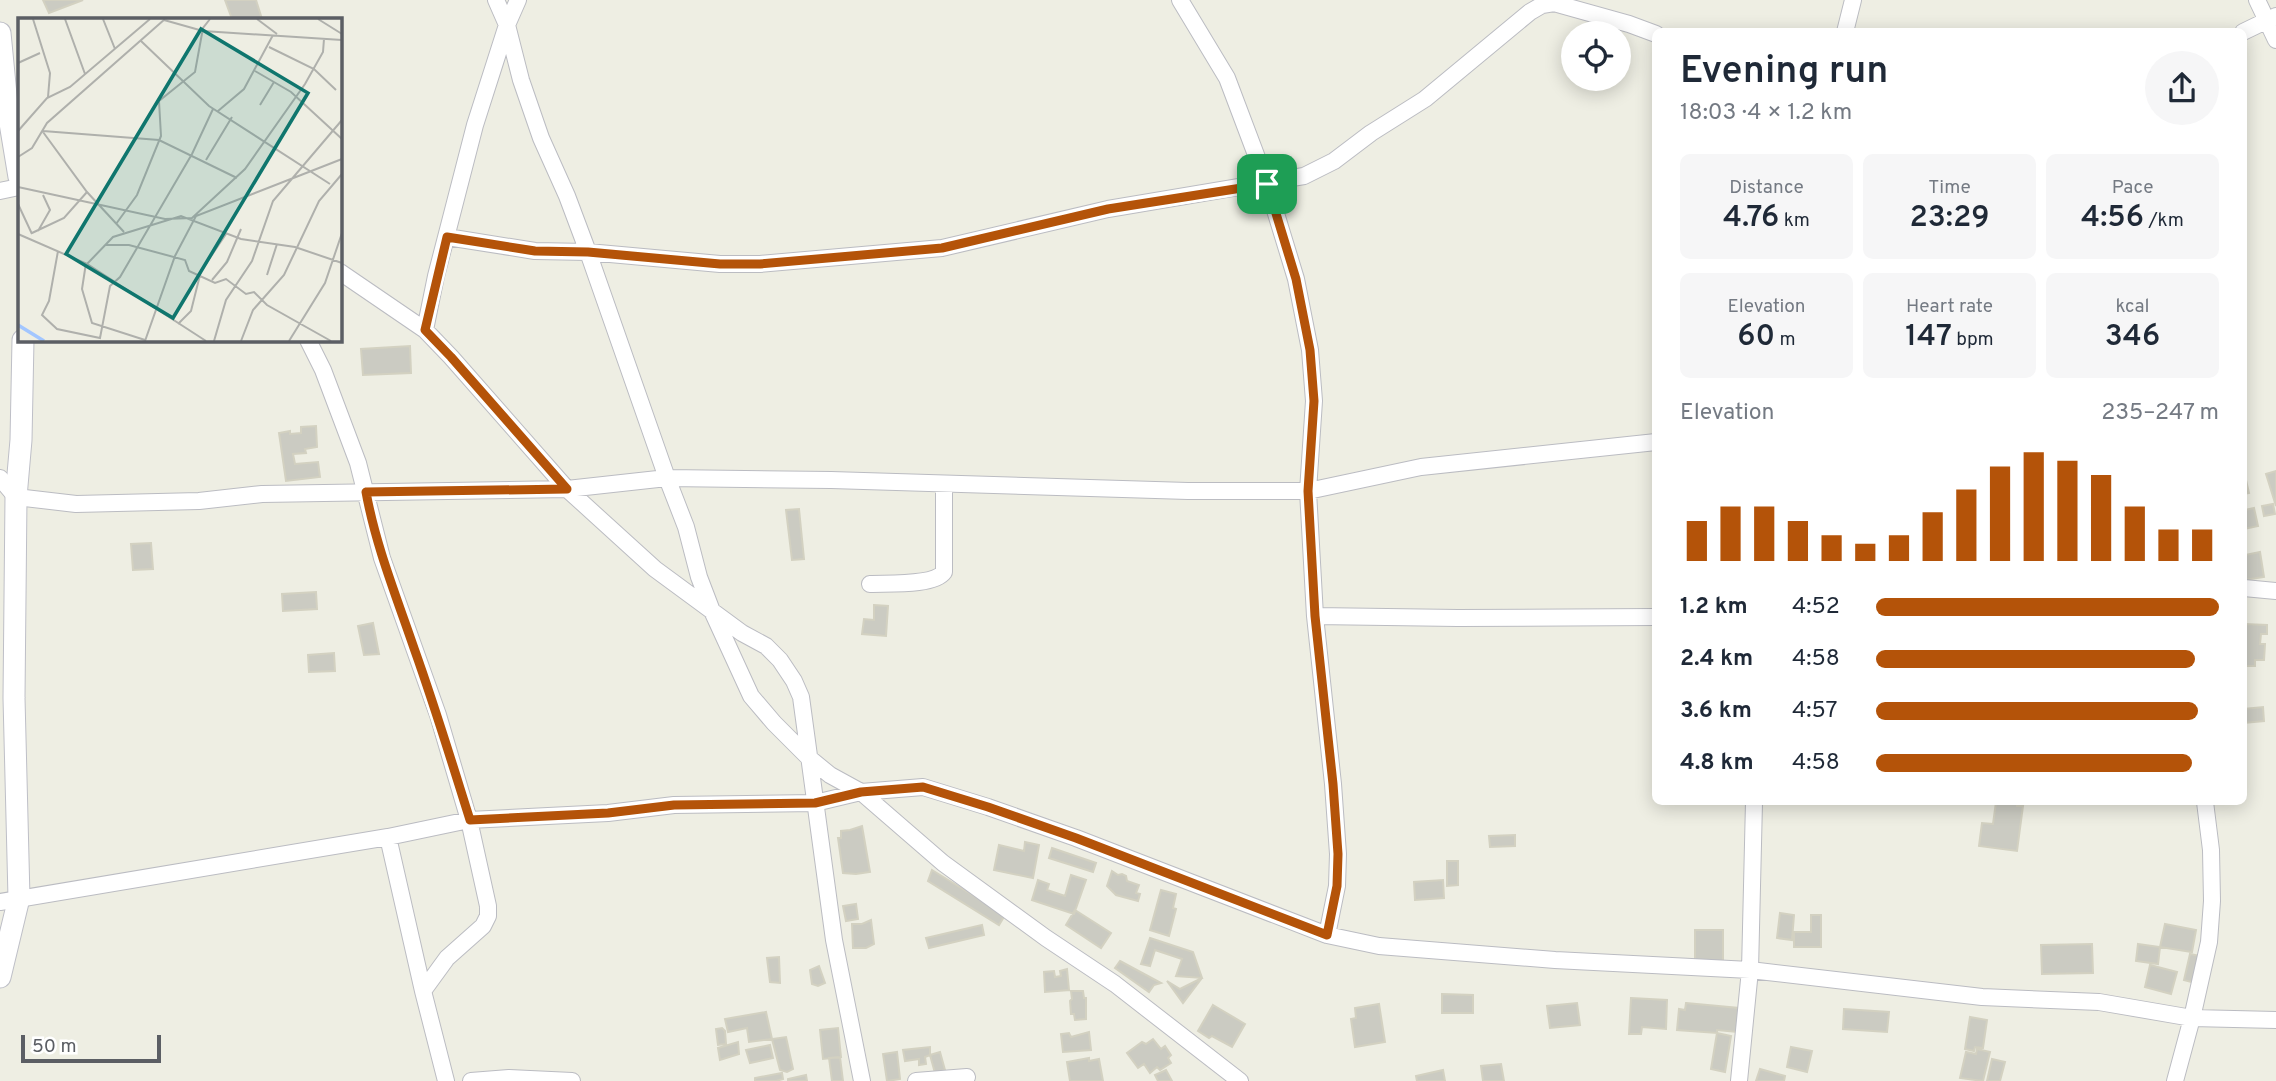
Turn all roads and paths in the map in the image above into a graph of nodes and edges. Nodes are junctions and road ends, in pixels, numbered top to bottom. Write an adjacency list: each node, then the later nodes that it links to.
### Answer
1 (496, 0): 7 (street)
2 (518, 0): 7 (street)
3 (1180, 0): 14 (street)
4 (1853, 0): 8 (street)
5 (2257, 0): 6 (street)
6 (2271, 18): 9 (street); 12 (street)
7 (507, 25): 17 (street); 18 (street)
8 (1846, 28)
9 (2247, 30)
10 (0, 33): 13 (street)
11 (1652, 33): 14 (street)
12 (2276, 40)
13 (18, 171)
14 (1267, 184): 18 (street); 28 (street)
15 (18, 187): 16 (street)
16 (0, 191)
17 (447, 237): 18 (street); 20 (street)
18 (588, 252): 25 (street)
19 (341, 273): 20 (street)
20 (425, 330): 27 (street)
21 (23, 341): 30 (street)
22 (308, 341): 29 (street)
23 (1652, 442): 28 (street)
24 (0, 478): 30 (street)
25 (667, 478): 26 (street); 27 (street); 34 (street)
26 (944, 485): 28 (street); 31 (street)
27 (567, 489): 29 (street); 34 (street)
28 (1308, 491): 35 (street)
29 (366, 492): 30 (street); 42 (street)
30 (16, 497): 44 (street)
31 (870, 584)
32 (2247, 588): 33 (street)
33 (2276, 591)
34 (712, 611): 37 (street); 37 (street)
35 (1315, 616): 36 (street); 45 (street)
36 (1652, 617)
37 (808, 757): 38 (street); 39 (street)
38 (861, 792): 39 (street); 45 (street); 57 (street)
39 (815, 803): 42 (street); 55 (street)
40 (1754, 805): 46 (street)
41 (2205, 805): 49 (street)
42 (470, 820): 43 (street); 48 (street)
43 (388, 837): 44 (street); 48 (street)
44 (9, 900): 47 (street)
45 (1327, 935): 46 (street)
46 (1750, 970): 49 (street); 58 (street)
47 (0, 977)
48 (423, 991): 52 (street)
49 (2192, 1018): 50 (street); 59 (street)
50 (2276, 1020)
51 (967, 1077): 56 (street)
52 (446, 1081)
53 (471, 1081): 54 (street)
54 (572, 1081)
55 (862, 1081)
56 (916, 1081)
57 (1240, 1081)
58 (1739, 1081)
59 (2175, 1081)

